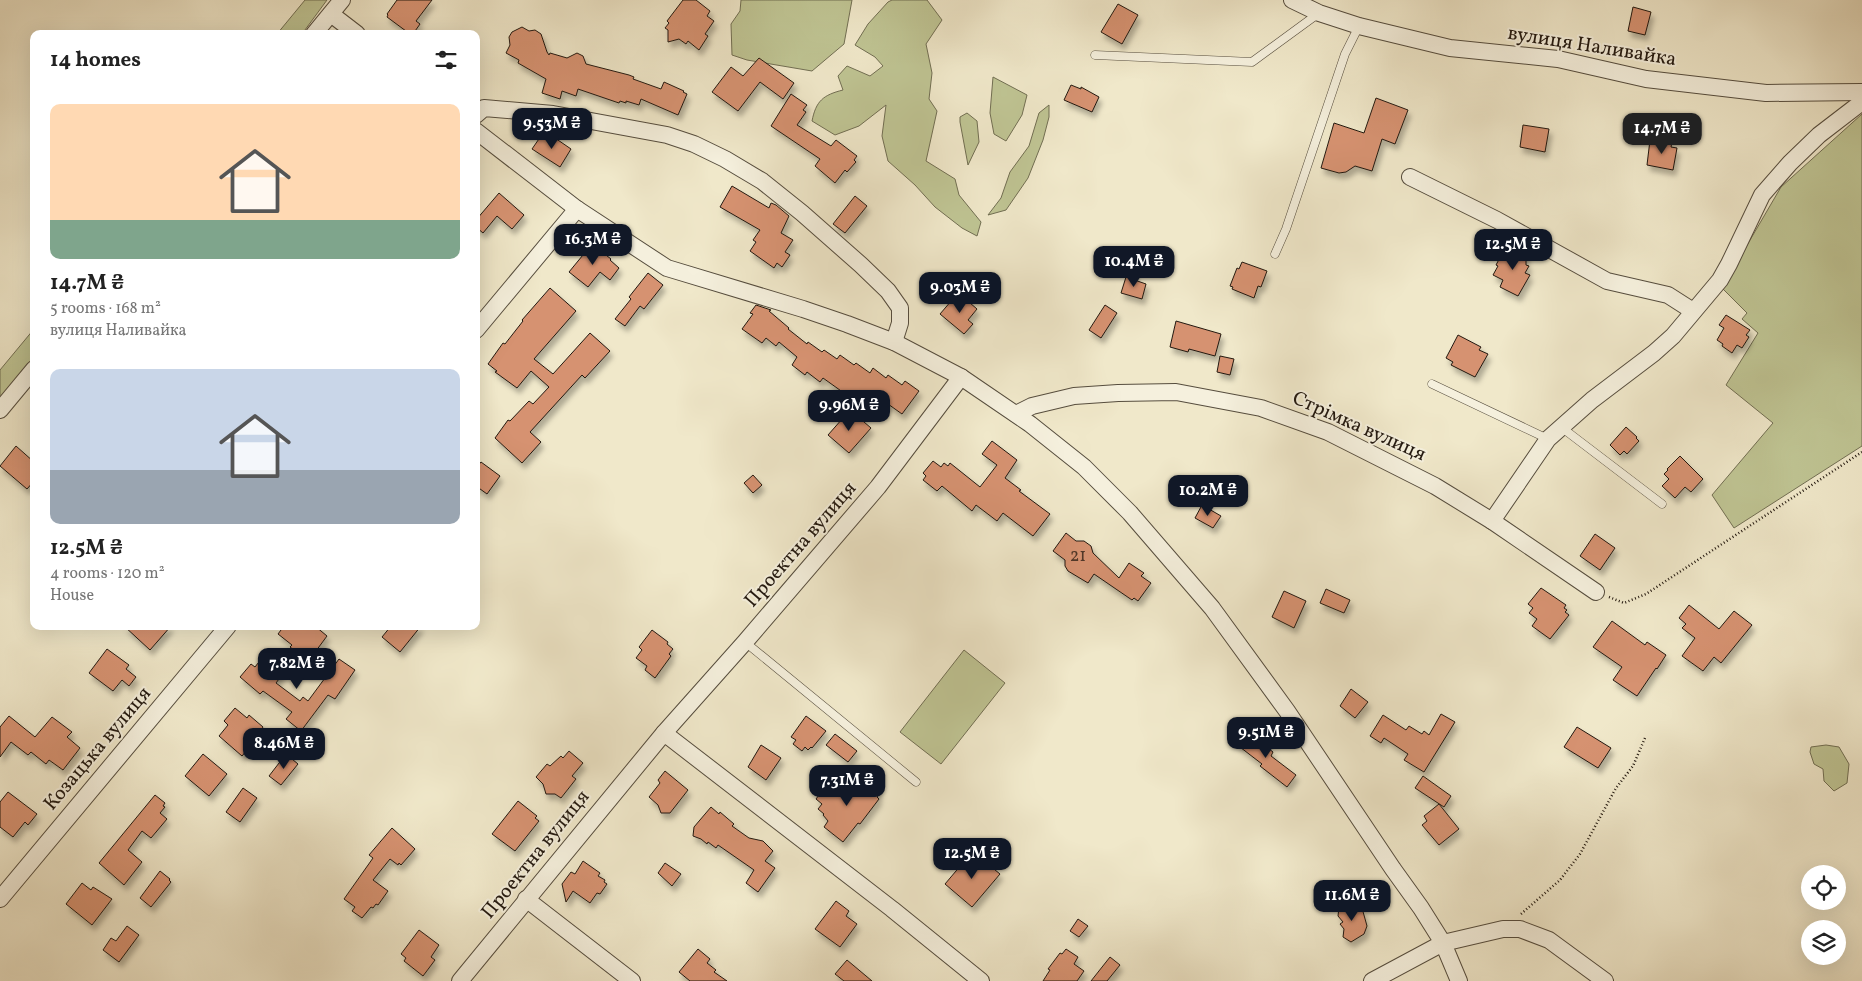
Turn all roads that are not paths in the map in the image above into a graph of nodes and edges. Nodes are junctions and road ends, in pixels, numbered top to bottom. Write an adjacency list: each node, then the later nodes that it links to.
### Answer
1 (342, 0): 3 (street)
2 (1292, 0): 4 (street, вулиця Наливайка)
3 (331, 14): 6 (street); 7 (street)
4 (1319, 14): 5 (street, вулиця Наливайка); 8 (lane)
5 (1358, 26): 9 (street, вулиця Наливайка); 15 (lane)
6 (317, 30)
7 (352, 30)
8 (1095, 55)
9 (1862, 92)
10 (1862, 102): 16 (street)
11 (480, 112): 18 (street)
12 (480, 134): 14 (street)
13 (1410, 177): 16 (street)
14 (577, 209): 17 (street); 18 (street)
15 (1275, 254)
16 (1693, 311): 24 (street)
17 (480, 325)
18 (894, 342): 20 (street)
19 (30, 374): 22 (street)
20 (961, 377): 23 (street); 30 (street, Проектна вулиця)
21 (1432, 384): 25 (lane)
22 (0, 410)
23 (1016, 414): 27 (street, Стрімка вулиця); 35 (street)
24 (1561, 427): 25 (street); 26 (lane)
25 (1548, 439): 27 (street)
26 (1662, 504)
27 (1492, 521): 28 (street, Стрімка вулиця)
28 (1596, 592)
29 (225, 630): 33 (street, Козацька вулиця)
30 (746, 642): 31 (street, Проектна вулиця); 32 (lane)
31 (664, 732): 34 (street, Проектна вулиця); 38 (street)
32 (916, 782)
33 (0, 899)
34 (526, 899): 36 (street, Проектна вулиця); 37 (street)
35 (1442, 943): 39 (street); 40 (street); 41 (street)
36 (460, 981)
37 (632, 981)
38 (981, 981)
39 (1372, 981)
40 (1459, 981)
41 (1605, 981)

